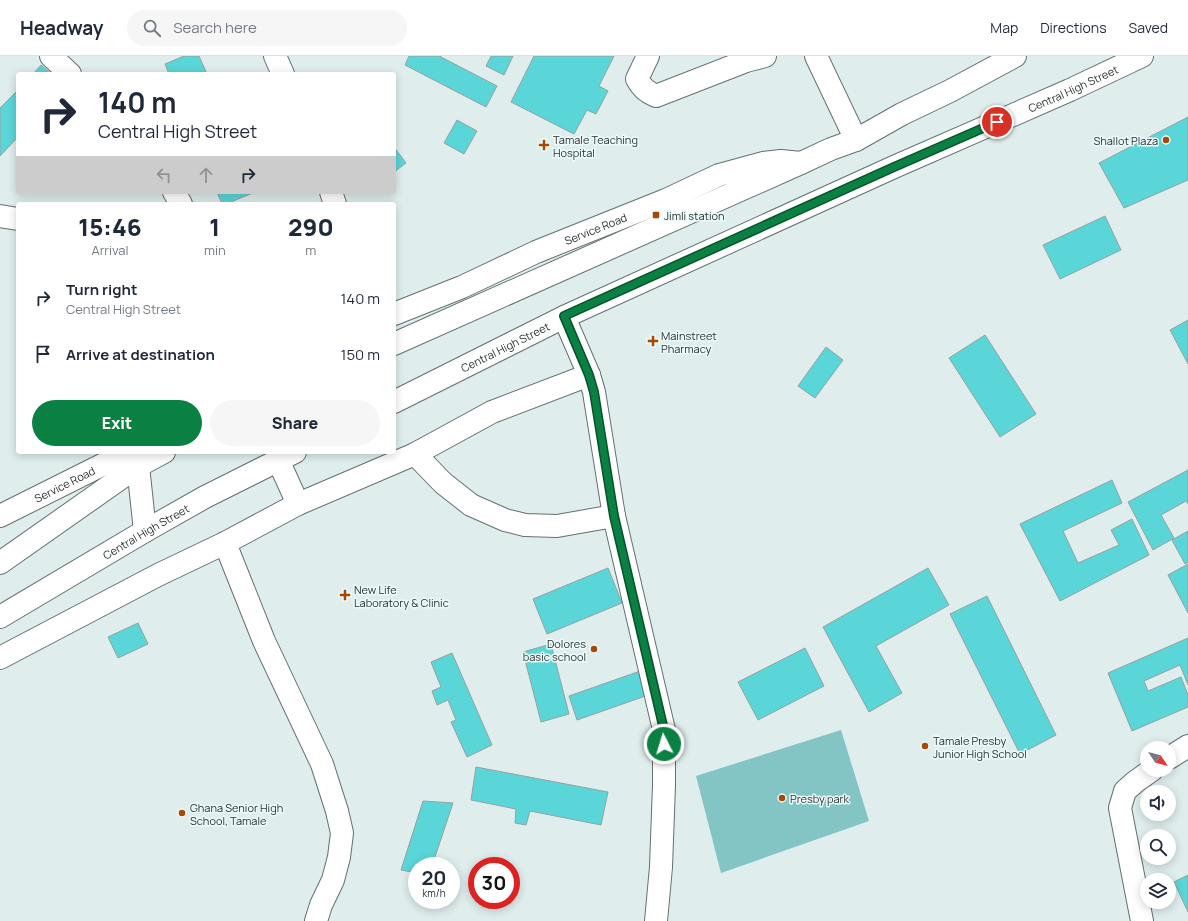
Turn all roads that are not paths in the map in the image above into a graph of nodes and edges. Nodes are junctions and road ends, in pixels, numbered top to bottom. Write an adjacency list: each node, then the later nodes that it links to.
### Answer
1 (51, 56): 8 (main road)
2 (275, 56): 9 (main road)
3 (648, 56): 7 (main road)
4 (816, 56): 10 (main road)
5 (1015, 56): 10 (main road)
6 (1142, 56): 15 (main road, Central High Street)
7 (752, 58)
8 (68, 72)
9 (282, 72)
10 (856, 140): 11 (main road)
11 (801, 163): 14 (main road, Service Road); 16 (main road)
12 (0, 216): 13 (main road)
13 (16, 219)
14 (396, 313)
15 (564, 316): 17 (main road); 18 (main road, Central High Street)
16 (396, 340)
17 (589, 375): 20 (main road); 25 (main road)
18 (396, 401)
19 (155, 454): 22 (main road)
20 (415, 454): 23 (main road); 25 (main road)
21 (287, 456): 23 (main road); 26 (main road, Central High Street)
22 (133, 459): 24 (main road, Service Road); 26 (main road); 28 (main road)
23 (298, 504): 27 (main road)
24 (0, 516)
25 (614, 516): 35 (main road)
26 (145, 531): 29 (main road, Central High Street)
27 (225, 543): 30 (main road); 34 (main road)
28 (0, 562)
29 (0, 617)
30 (0, 658)
31 (1188, 746): 32 (main road)
32 (1176, 754)
33 (1142, 777): 36 (main road)
34 (316, 921)
35 (656, 921)
36 (1142, 921)

